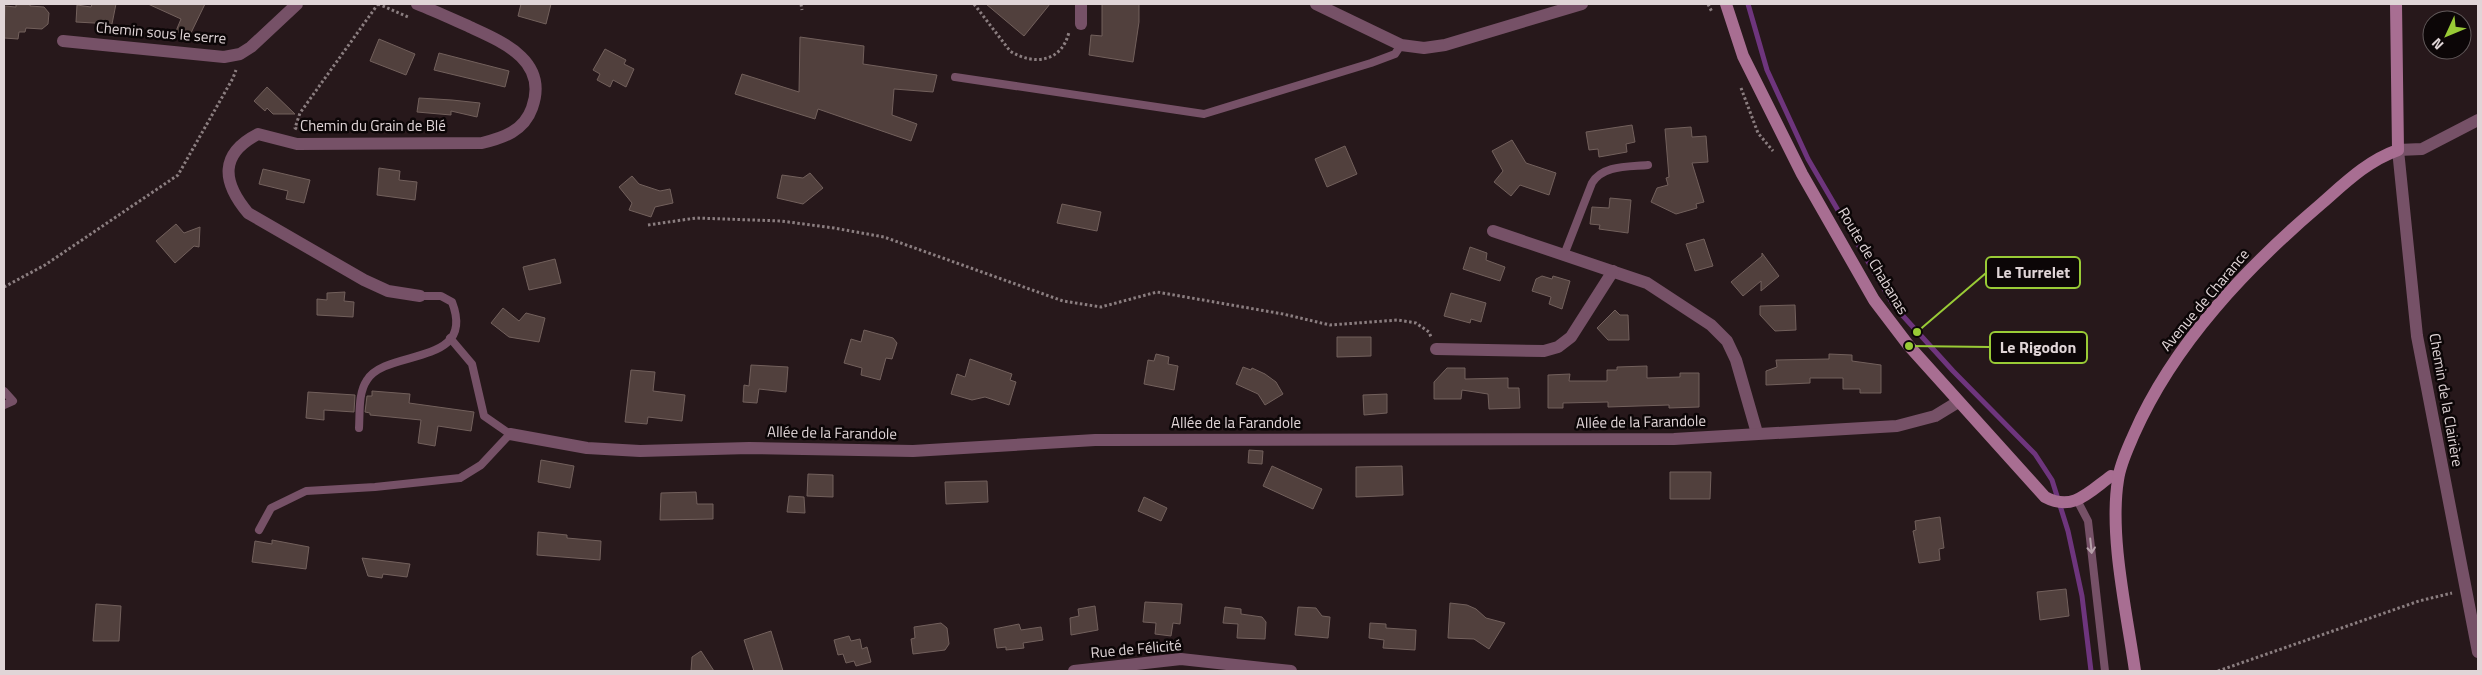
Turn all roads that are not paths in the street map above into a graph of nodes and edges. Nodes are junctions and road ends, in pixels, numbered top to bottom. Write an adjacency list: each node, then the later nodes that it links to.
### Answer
1 (297, 4): 9 (street, Chemin sous le serre)
2 (417, 4): 18 (street, Chemin du Grain de Blé)
3 (1081, 4): 8 (street)
4 (1316, 4): 10 (street)
5 (1582, 4): 10 (street)
6 (1726, 4): 22 (street, Route de Chabanas)
7 (2396, 4): 13 (street)
8 (1075, 23)
9 (62, 41)
10 (1401, 45): 11 (lane)
11 (955, 76)
12 (2478, 120): 13 (street)
13 (2398, 150): 27 (street, Avenue de Charance); 30 (street, Chemin de la Clairière)
14 (1648, 165): 16 (lane)
15 (1493, 231): 16 (street)
16 (1564, 255): 17 (street)
17 (1613, 271): 20 (street); 25 (street)
18 (420, 296): 19 (lane)
19 (450, 338): 24 (lane); 26 (lane)
20 (1436, 349)
21 (4, 391): 23 (lane)
22 (1958, 402): 25 (street, Allée de la Farandole); 28 (street, Route de Chabanas)
23 (4, 405)
24 (359, 428)
25 (1757, 433): 26 (street, Allée de la Farandole)
26 (510, 434): 29 (lane)
27 (2118, 478): 28 (street); 34 (street, Avenue de Charance)
28 (2072, 502): 33 (lane, one-way to 33)
29 (258, 530)
30 (2478, 652)
31 (1074, 671): 32 (street, Rue de Félicité)
32 (1291, 671)
33 (2105, 671)
34 (2135, 671)

